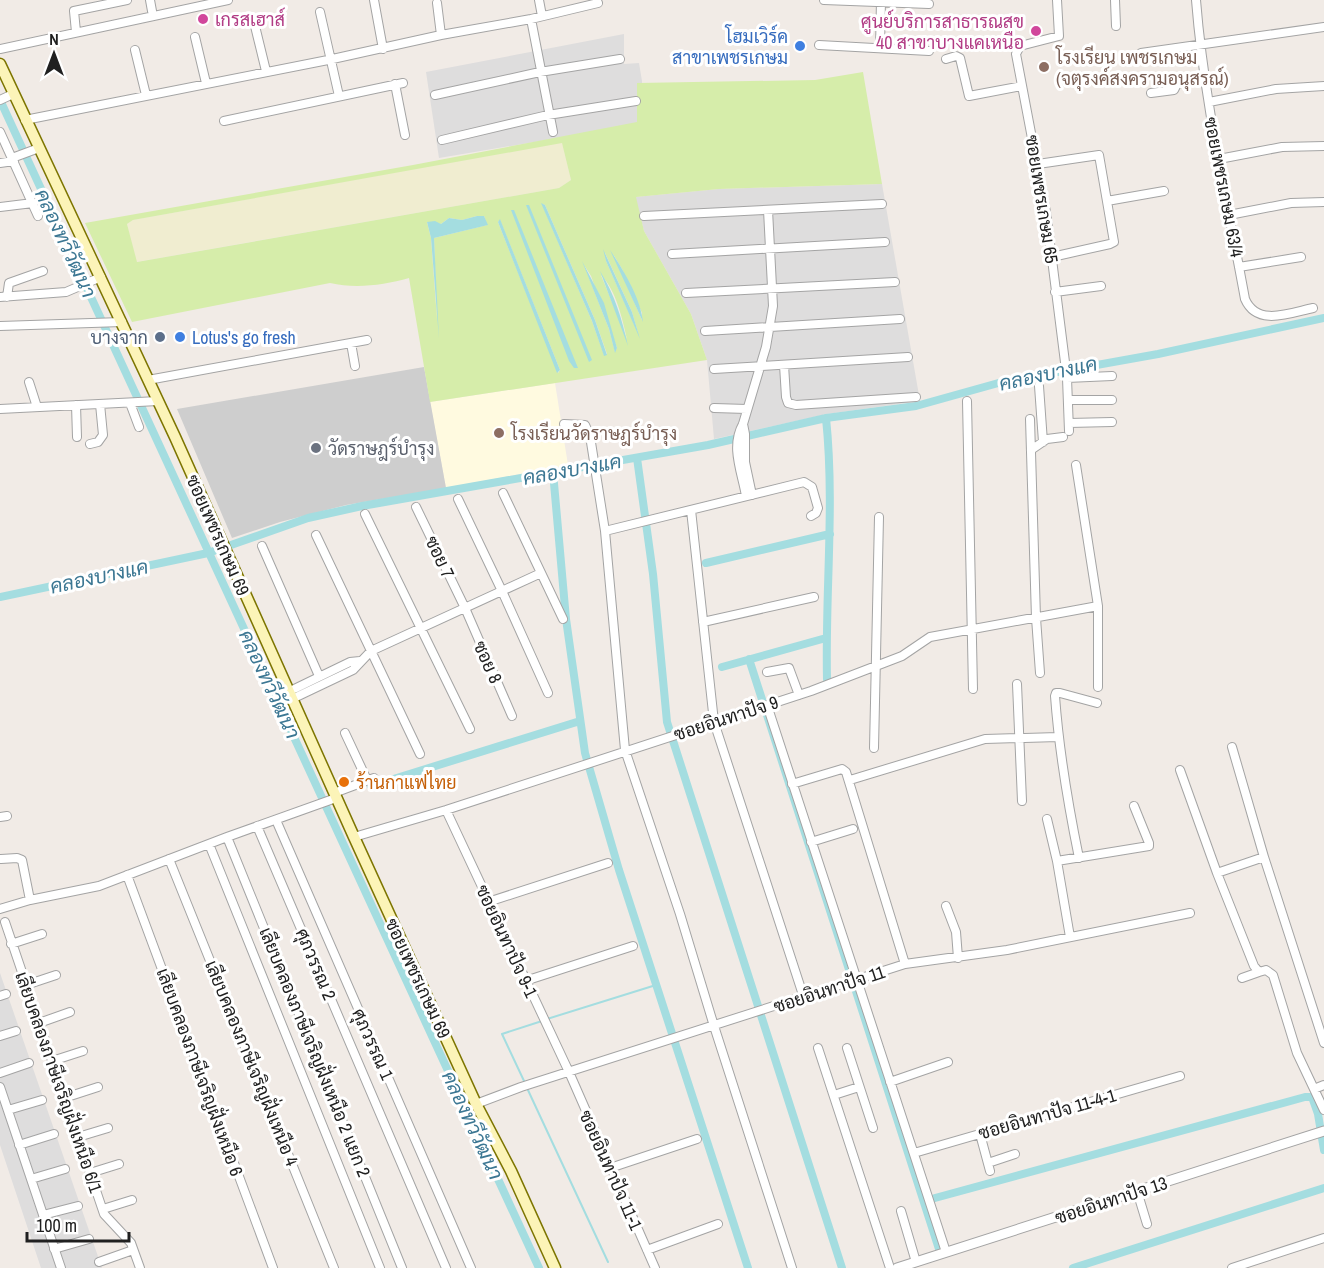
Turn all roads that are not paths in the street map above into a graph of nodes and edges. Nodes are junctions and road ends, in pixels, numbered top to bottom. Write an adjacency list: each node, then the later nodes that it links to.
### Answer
1 (127, 0): 21 (street)
2 (150, 0): 14 (street)
3 (228, 0): 21 (street)
4 (374, 0): 28 (street)
5 (539, 0): 16 (street)
6 (824, 0): 10 (street)
7 (1057, 0): 40 (street, ซอยเพชรเกษม 65)
8 (1115, 0): 19 (street)
9 (1196, 0): 25 (street, ซอยเพชรเกษม 63/4)
10 (881, 2): 13 (street); 26 (street)
11 (437, 3): 22 (street)
12 (598, 3): 16 (street)
13 (929, 4)
14 (152, 11)
15 (320, 12): 34 (street)
16 (542, 16): 17 (street)
17 (531, 19): 22 (street); 37 (street)
18 (254, 22): 36 (street)
19 (1116, 26)
20 (1324, 27): 25 (street)
21 (76, 32): 27 (street)
22 (441, 35): 28 (street)
23 (195, 37): 39 (street)
24 (819, 45): 26 (street)
25 (1199, 45): 31 (street); 38 (street, ซอยเพชรเกษม 63/4)
26 (880, 48): 30 (street)
27 (0, 49)
28 (383, 49): 34 (street)
29 (135, 50): 43 (street)
30 (929, 51)
31 (1141, 53)
32 (620, 59): 37 (street)
33 (946, 59): 40 (street)
34 (330, 60): 36 (street); 45 (street)
35 (0, 64): 46 (main road, ซอยเพชรเกษม 69)
36 (266, 71): 39 (street)
37 (540, 72): 44 (street); 49 (street)
38 (1204, 76): 42 (street); 48 (street, ซอยเพชรเกษม 63/4)
39 (206, 83): 43 (street)
40 (1022, 86): 61 (street, ซอยเพชรเกษม 65)
41 (1324, 86): 48 (street)
42 (1151, 93)
43 (146, 95): 50 (street)
44 (435, 95)
45 (339, 96): 51 (street); 54 (street)
46 (7, 97): 50 (main road, ซอยเพชรเกษม 69)
47 (636, 101): 49 (street)
48 (1209, 102): 59 (street, ซอยเพชรเกษม 63/4)
49 (548, 115): 53 (street); 55 (street)
50 (25, 120): 57 (main road, ซอยเพชรเกษม 69)
51 (224, 120)
52 (0, 132): 58 (street)
53 (553, 132)
54 (405, 135)
55 (442, 140)
56 (1324, 146): 59 (street)
57 (37, 149): 58 (street); 79 (main road, ซอยเพชรเกษม 69)
58 (15, 159): 60 (street); 65 (street)
59 (1219, 159): 71 (street, ซอยเพชรเกษม 63/4)
60 (0, 163)
61 (1038, 164): 63 (street); 75 (street, ซอยเพชรเกษม 65)
62 (1164, 191): 63 (street)
63 (1107, 201): 75 (street)
64 (1324, 202): 71 (street)
65 (33, 203): 67 (street); 69 (street)
66 (882, 204): 68 (street)
67 (0, 207)
68 (768, 210): 70 (street); 73 (street)
69 (38, 216)
70 (644, 216)
71 (1229, 216): 77 (street, ซอยเพชรเกษม 63/4)
72 (885, 242): 73 (street)
73 (770, 249): 74 (street); 82 (street)
74 (672, 254)
75 (1052, 257): 84 (street, ซอยเพชรเกษม 65)
76 (1302, 257): 77 (street)
77 (1239, 267): 86 (street, ซอยเพชรเกษม 63/4)
78 (43, 271): 85 (street)
79 (97, 278): 85 (street); 88 (main road, ซอยเพชรเกษม 69)
80 (895, 282): 82 (street)
81 (1101, 286): 84 (street)
82 (773, 287): 83 (street); 90 (street)
83 (686, 292)
84 (1055, 292): 100 (street, ซอยเพชรเกษม 65)
85 (4, 297)
86 (1313, 308)
87 (900, 319): 90 (street)
88 (118, 322): 89 (street); 101 (main road, ซอยเพชรเกษม 69)
89 (0, 326)
90 (770, 327): 91 (street); 97 (street)
91 (705, 331)
92 (368, 340): 93 (street)
93 (351, 343): 96 (street); 101 (street)
94 (908, 357): 95 (street)
95 (784, 365): 97 (street); 104 (street)
96 (355, 366)
97 (759, 366): 98 (street); 115 (street)
98 (714, 369)
99 (1112, 376): 100 (street)
100 (1067, 377): 105 (street, ซอยเพชรเกษม 65)
101 (148, 380): 107 (main road, ซอยเพชรเกษม 69)
102 (29, 382): 112 (street)
103 (1040, 386): 122 (street)
104 (916, 397)
105 (1068, 400): 106 (street); 120 (street, ซอยเพชรเกษม 65)
106 (1112, 400)
107 (154, 401): 109 (street); 158 (main road, ซอยเพชรเกษม 69)
108 (967, 401): 146 (street)
109 (131, 403): 110 (street); 119 (street)
110 (100, 404): 111 (street); 123 (street)
111 (76, 405): 112 (street); 121 (street)
112 (36, 407): 114 (street)
113 (714, 408): 115 (street)
114 (0, 409)
115 (747, 409): 127 (street)
116 (1030, 419): 124 (street)
117 (1112, 422): 120 (street)
118 (564, 424): 134 (street)
119 (139, 427)
120 (1067, 431): 122 (street)
121 (77, 437)
122 (1043, 442): 124 (street)
123 (90, 444)
124 (1031, 450): 142 (street)
125 (1076, 465): 140 (street)
126 (503, 493): 137 (street)
127 (749, 495): 130 (street); 132 (street)
128 (458, 499): 138 (street)
129 (416, 507): 141 (street, ซอย 7)
130 (691, 510): 134 (street); 144 (street)
131 (365, 514): 145 (street)
132 (811, 516)
133 (879, 517): 149 (street)
134 (605, 531): 169 (street)
135 (316, 534): 147 (street)
136 (262, 546): 152 (street)
137 (541, 573): 138 (street); 143 (street)
138 (502, 591): 141 (street); 156 (street)
139 (814, 597): 144 (street)
140 (1098, 606): 142 (street, ซอยอินทาปัจ 9); 154 (street)
141 (465, 608): 145 (street); 161 (street, ซอย 8)
142 (1036, 618): 146 (street, ซอยอินทาปัจ 9); 151 (street)
143 (563, 619)
144 (704, 622): 162 (street)
145 (422, 628): 147 (street); 163 (street)
146 (970, 630): 149 (street, ซอยอินทาปัจ 9); 155 (street)
147 (371, 651): 148 (street); 170 (street)
148 (360, 661): 152 (street); 158 (street)
149 (876, 666): 157 (street, ซอยอินทาปัจ 9); 168 (street)
150 (767, 672): 157 (street)
151 (1040, 674)
152 (319, 676): 158 (street)
153 (1017, 684): 165 (street)
154 (1098, 687)
155 (973, 689)
156 (548, 693)
157 (799, 694): 160 (street, ซอยอินทาปัจ 9)
158 (290, 695): 174 (main road, ซอยเพชรเกษม 69)
159 (1097, 703): 166 (street)
160 (766, 705): 162 (street, ซอยอินทาปัจ 9); 173 (street)
161 (512, 716)
162 (714, 722): 169 (street, ซอยอินทาปัจ 9); 212 (street)
163 (470, 729)
164 (345, 733): 174 (street)
165 (1018, 737): 166 (street); 172 (street); 175 (street)
166 (1058, 737): 187 (street)
167 (1232, 747): 186 (street)
168 (874, 748)
169 (625, 750): 177 (street, ซอยอินทาปัจ 9); 215 (street)
170 (420, 754)
171 (1180, 770): 192 (street)
172 (850, 780): 173 (street); 205 (street)
173 (792, 784): 184 (street)
174 (334, 797): 179 (street); 183 (main road, ซอยเพชรเกษม 69)
175 (1022, 801)
176 (1134, 806): 187 (street)
177 (446, 810): 183 (street, ซอยอินทาปัจ 9); 195 (street, ซอยอินทาปัจ 9-1)
178 (1047, 819): 190 (street)
179 (276, 820): 180 (street); 278 (street, ศุภวรรณ 1)
180 (257, 826): 182 (street); 277 (street, ศุภวรรณ 2)
181 (853, 829): 184 (street)
182 (227, 837): 185 (street); 276 (street, เลียบคลองภาษีเจริญฝั่งเหนือ 2 แยก 2)
183 (354, 837): 237 (main road, ซอยเพชรเกษม 69)
184 (812, 842): 210 (street)
185 (209, 844): 189 (street); 275 (street)
186 (1264, 857): 192 (street); 218 (street)
187 (1079, 858): 190 (street)
188 (1, 859): 194 (street)
189 (169, 859): 193 (street); 274 (street, เลียบคลองภาษีเจริญฝั่งเหนือ 4)
190 (1058, 861): 201 (street)
191 (608, 863): 195 (street)
192 (1216, 873): 206 (street)
193 (127, 875): 194 (street); 273 (street, เลียบคลองภาษีเจริญฝั่งเหนือ 6)
194 (30, 900): 197 (street)
195 (488, 903): 209 (street, ซอยอินทาปัจ 9-1)
196 (946, 906): 204 (street)
197 (0, 909)
198 (1191, 913): 201 (street, ซอยอินทาปัจ 11)
199 (4, 922): 202 (street, เลียบคลองภาษีเจริญฝั่งเหนือ 6/1)
200 (42, 934): 202 (street)
201 (1070, 937): 204 (street, ซอยอินทาปัจ 11)
202 (11, 944): 211 (street, เลียบคลองภาษีเจริญฝั่งเหนือ 6/1)
203 (633, 946): 209 (street)
204 (958, 958): 205 (street, ซอยอินทาปัจ 11)
205 (905, 964): 210 (street, ซอยอินทาปัจ 11)
206 (1259, 972): 208 (street); 233 (street)
207 (56, 975): 211 (street)
208 (1242, 978)
209 (525, 981): 225 (street, ซอยอินทาปัจ 9-1)
210 (855, 981): 212 (street, ซอยอินทาปัจ 11); 228 (street)
211 (26, 985): 214 (street, เลียบคลองภาษีเจริญฝั่งเหนือ 6/1)
212 (804, 998): 215 (street, ซอยอินทาปัจ 11)
213 (70, 1012): 214 (street)
214 (39, 1023): 222 (street, เลียบคลองภาษีเจริญฝั่งเหนือ 6/1)
215 (714, 1026): 225 (street, ซอยอินทาปัจ 11); 281 (street)
216 (16, 1031): 217 (street)
217 (0, 1036)
218 (1324, 1043)
219 (818, 1048): 234 (street)
220 (846, 1048): 231 (street)
221 (83, 1050): 222 (street)
222 (52, 1061): 235 (street, เลียบคลองภาษีเจริญฝั่งเหนือ 6/1)
223 (948, 1062): 228 (street)
224 (29, 1063): 226 (street)
225 (569, 1072): 237 (street, ซอยอินทาปัจ 11); 251 (street, ซอยอินทาปัจ 11-1)
226 (0, 1073)
227 (1180, 1076): 244 (street, ซอยอินทาปัจ 11-4-1)
228 (890, 1082): 248 (street)
229 (1324, 1085): 233 (street)
230 (0, 1087): 238 (street)
231 (860, 1087): 234 (street); 241 (street)
232 (98, 1088): 235 (street)
233 (1314, 1089): 239 (street)
234 (834, 1095): 282 (street)
235 (64, 1098): 245 (street, เลียบคลองภาษีเจริญฝั่งเหนือ 6/1)
236 (42, 1100): 238 (street)
237 (476, 1104): 279 (main road, ซอยเพชรเกษม 69)
238 (8, 1110): 247 (street)
239 (1324, 1110)
240 (108, 1128): 245 (street)
241 (873, 1128)
242 (1322, 1132): 255 (street, ซอยอินทาปัจ 13)
243 (54, 1134): 247 (street)
244 (980, 1134): 248 (street, ซอยอินทาปัจ 11-4-1); 249 (street)
245 (78, 1137): 253 (street, เลียบคลองภาษีเจริญฝั่งเหนือ 6/1)
246 (697, 1139): 251 (street)
247 (19, 1145): 254 (street)
248 (914, 1153): 268 (street)
249 (1015, 1154)
250 (119, 1164): 253 (street)
251 (610, 1168): 267 (street, ซอยอินทาปัจ 11-1)
252 (65, 1169): 254 (street)
253 (90, 1173): 258 (street, เลียบคลองภาษีเจริญฝั่งเหนือ 6/1)
254 (31, 1179): 260 (street)
255 (1137, 1191): 262 (street); 268 (street, ซอยอินทาปัจ 13)
256 (132, 1200): 258 (street)
257 (78, 1206): 260 (street)
258 (103, 1209): 266 (street, เลียบคลองภาษีเจริญฝั่งเหนือ 6/1)
259 (901, 1211): 270 (street)
260 (43, 1215): 265 (street)
261 (718, 1224): 267 (street)
262 (1147, 1224)
263 (1324, 1238): 284 (street)
264 (89, 1239): 265 (street)
265 (54, 1249): 271 (street)
266 (133, 1250): 269 (street); 272 (street, เลียบคลองภาษีเจริญฝั่งเหนือ 6/1)
267 (647, 1250): 280 (street, ซอยอินทาปัจ 11-1)
268 (946, 1252): 270 (street, ซอยอินทาปัจ 13)
269 (99, 1262)
270 (916, 1262): 283 (street, ซอยอินทาปัจ 13)
271 (61, 1268)
272 (140, 1268)
273 (273, 1268)
274 (334, 1268)
275 (380, 1268)
276 (402, 1268)
277 (446, 1268)
278 (471, 1268)
279 (555, 1268)
280 (655, 1268)
281 (792, 1268)
282 (890, 1268)
283 (897, 1268)
284 (1232, 1268)

